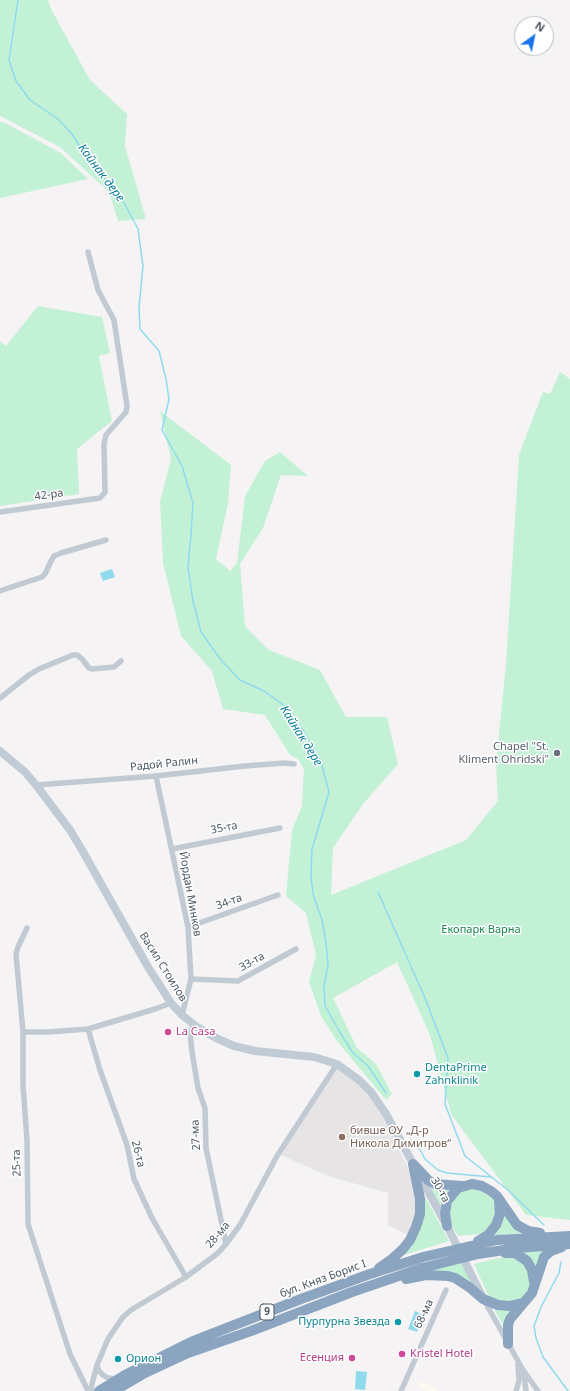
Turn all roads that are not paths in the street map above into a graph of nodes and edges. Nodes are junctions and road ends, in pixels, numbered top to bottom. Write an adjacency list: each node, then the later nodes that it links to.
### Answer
1 (88, 252): 2 (street, 42-ра)
2 (0, 512)
3 (106, 540): 4 (street)
4 (0, 591)
5 (121, 661): 6 (street)
6 (0, 698)
7 (0, 751): 10 (street, Васил Стоилов)
8 (294, 764): 9 (street, Радой Ралин)
9 (156, 776): 10 (street, Радой Ралин); 12 (street, Йордан Минков)
10 (36, 785): 18 (street, Васил Стоилов)
11 (280, 828): 12 (street, 35-та)
12 (172, 849): 14 (street, Йордан Минков)
13 (278, 895): 14 (street, 34-та)
14 (188, 927): 17 (street, Йордан Минков)
15 (27, 928): 22 (street, 25-та)
16 (296, 949): 17 (street, 33-та)
17 (190, 979): 19 (street, Йордан Минков)
18 (171, 1002): 19 (street, Васил Стоилов); 21 (street)
19 (182, 1016): 20 (street, Васил Стоилов)
20 (194, 1025): 23 (street, Васил Стоилов); 29 (street, 27-ма)
21 (88, 1029): 22 (street); 35 (street, 26-та)
22 (23, 1032): 46 (street, 25-та)
23 (337, 1064): 24 (street, Васил Стоилов); 29 (street, 28-ма)
24 (413, 1164): 25 (highway); 27 (street, 30-та); 34 (highway)
25 (462, 1186): 26 (highway); 27 (highway)
26 (498, 1199): 28 (highway); 30 (highway)
27 (447, 1226): 38 (street, 30-та)
28 (570, 1235): 30 (highway, бул. Княз Борис I / 9)
29 (226, 1244): 35 (street, 28-ма)
30 (470, 1245): 33 (highway, бул. Княз Борис I / 9)
31 (570, 1245): 32 (highway, бул. Княз Борис I / 9); 36 (highway)
32 (478, 1254): 33 (highway, бул. Княз Борис I / 9); 36 (highway)
33 (446, 1257): 34 (highway, бул. Княз Борис I / 9); 40 (highway, бул. Княз Борис I / 9)
34 (370, 1274): 45 (highway, бул. Княз Борис I / 9)
35 (186, 1277): 43 (street, 28-ма)
36 (534, 1284): 39 (highway)
37 (446, 1290): 50 (street, 68-ма)
38 (483, 1299): 39 (highway); 40 (highway); 41 (street)
39 (522, 1303): 41 (highway)
40 (251, 1331): 49 (highway, бул. Княз Борис I / 9)
41 (508, 1344): 42 (street)
42 (518, 1361): 44 (street); 51 (street)
43 (97, 1365): 45 (street); 47 (street, 28-ма)
44 (523, 1370): 52 (street); 53 (street)
45 (117, 1380): 48 (highway, бул. Княз Борис I / 9)
46 (88, 1391)
47 (91, 1391)
48 (98, 1391)
49 (114, 1391)
50 (401, 1391)
51 (516, 1391)
52 (526, 1391)
53 (538, 1391)

